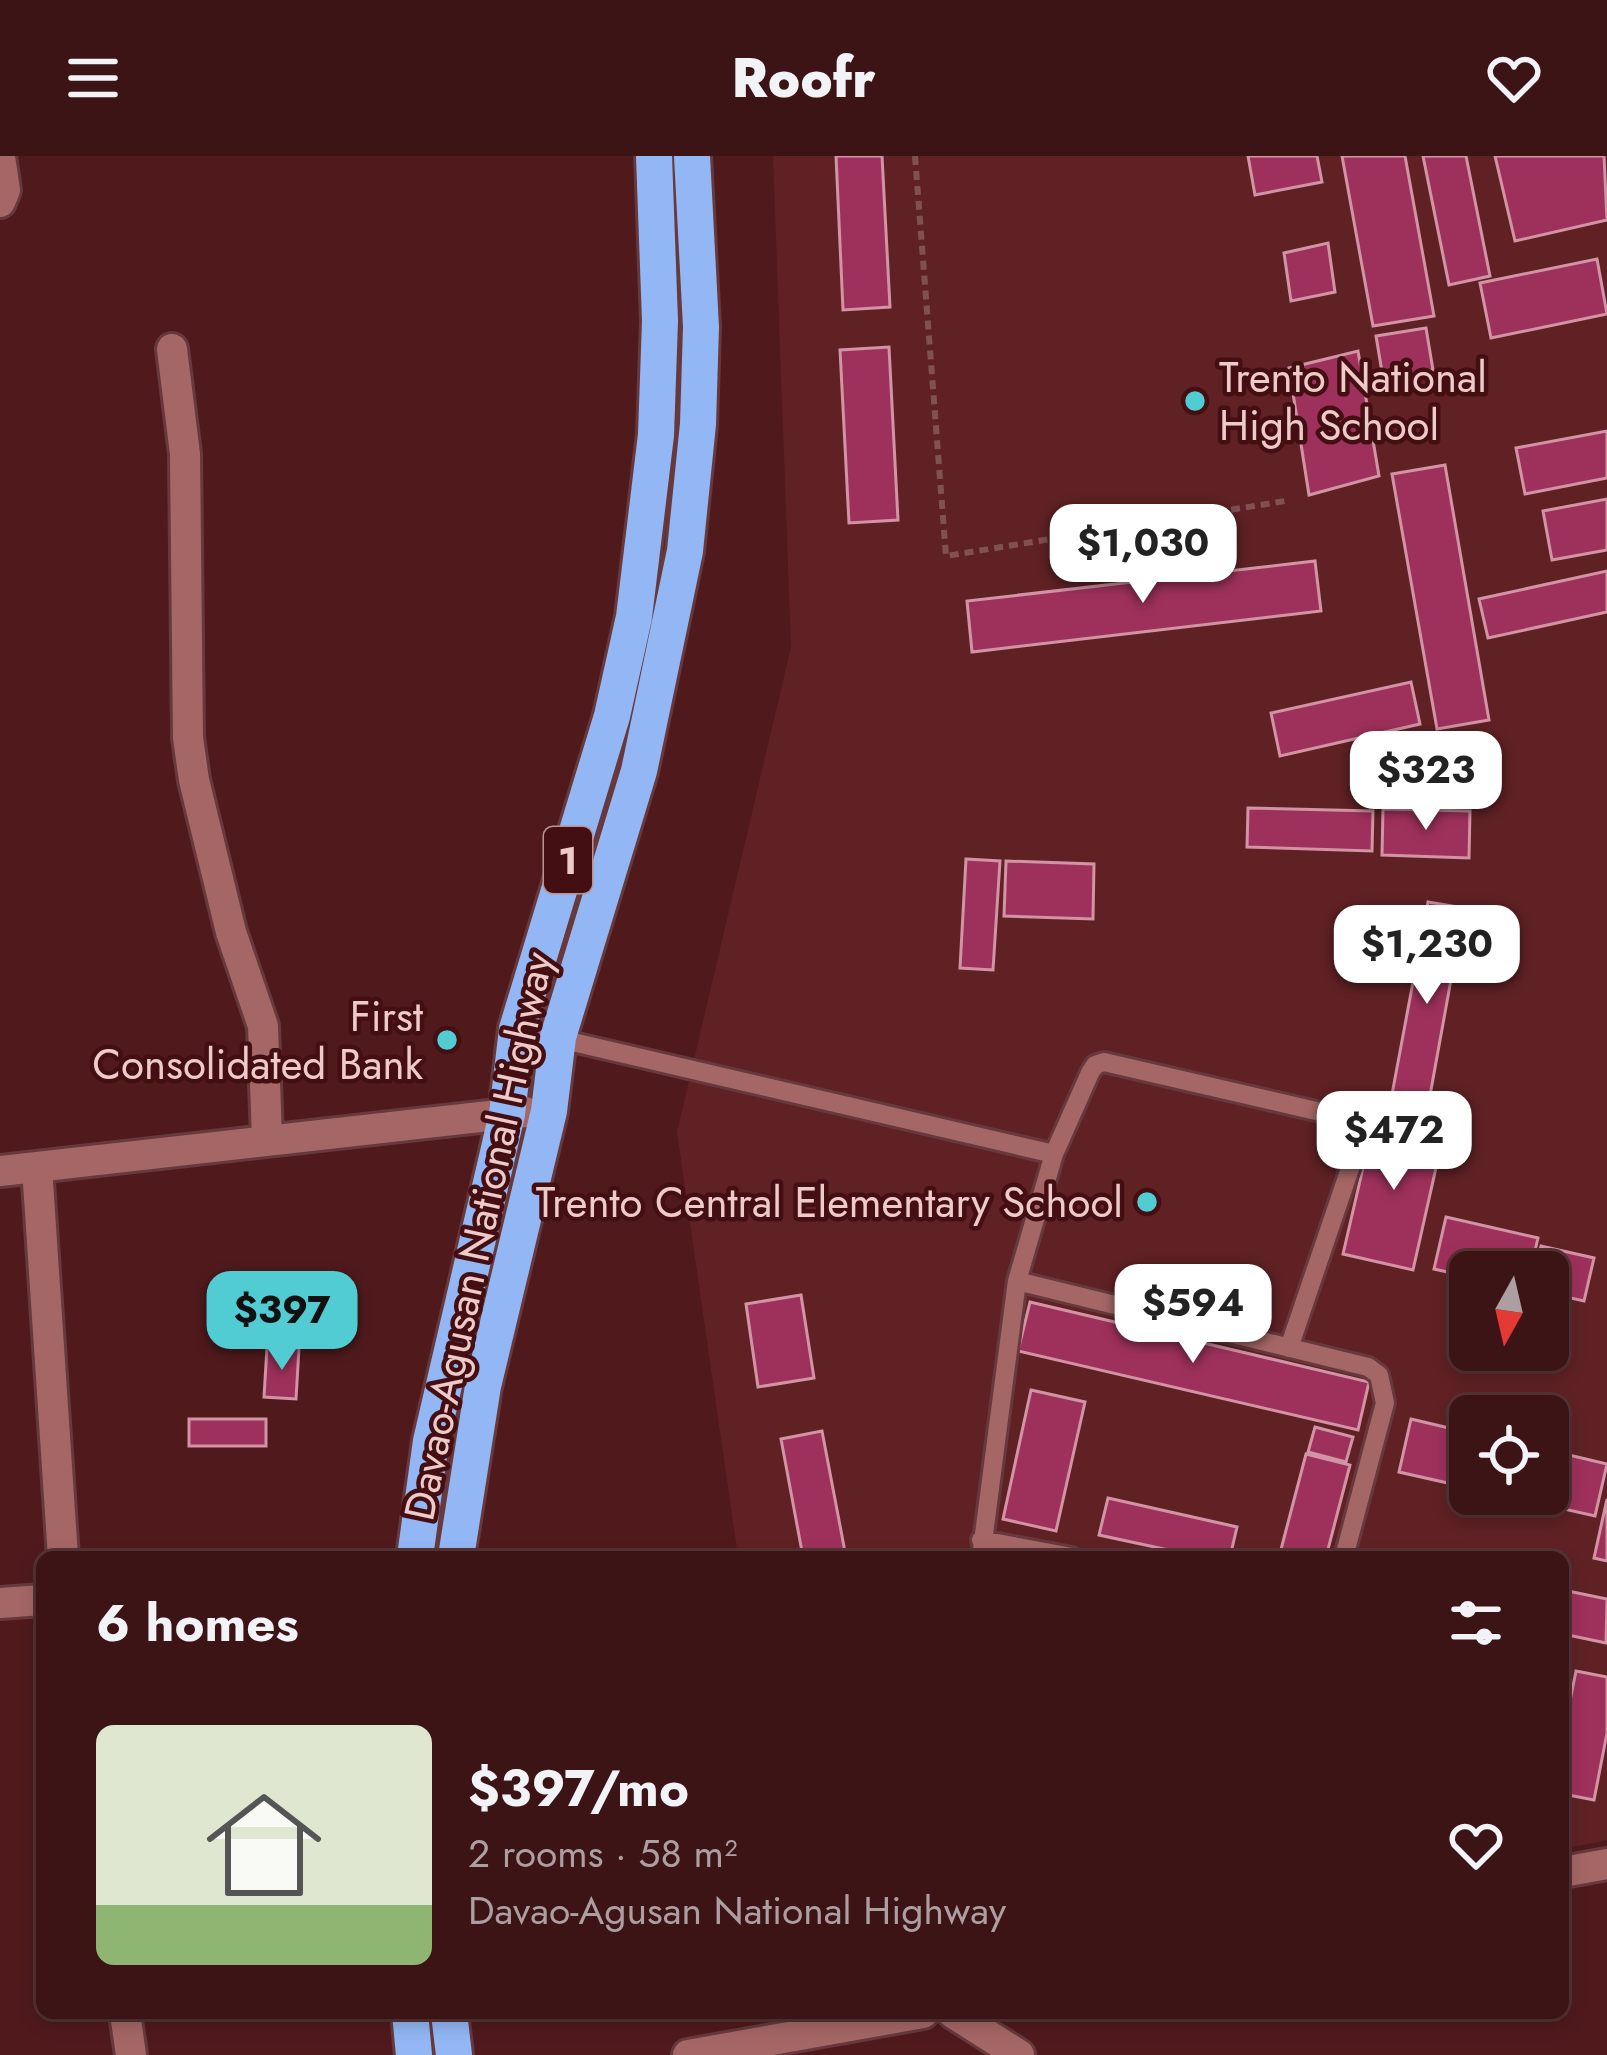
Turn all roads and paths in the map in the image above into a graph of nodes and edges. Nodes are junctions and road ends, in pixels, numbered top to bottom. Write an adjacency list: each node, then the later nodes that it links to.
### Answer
1 (655, 156): 8 (highway, Davao-Agusan National Highway / 1)
2 (692, 156): 9 (highway, Davao-Agusan National Highway / 1)
3 (915, 156): 7 (path)
4 (0, 157): 5 (street)
5 (0, 202)
6 (172, 349): 12 (street)
7 (1285, 501)
8 (517, 1029): 9 (lane); 11 (highway, Davao-Agusan National Highway / 1)
9 (558, 1037): 10 (highway, Davao-Agusan National Highway / 1); 13 (lane)
10 (549, 1111): 11 (street); 19 (highway, Davao-Agusan National Highway / 1)
11 (507, 1114): 12 (street); 18 (highway, Davao-Agusan National Highway / 1)
12 (267, 1139): 14 (street)
13 (1054, 1154): 16 (lane); 17 (lane)
14 (37, 1167): 15 (street); 21 (street)
15 (0, 1172)
16 (1017, 1281): 17 (lane); 20 (lane)
17 (1289, 1348): 24 (lane)
18 (445, 1380): 19 (highway); 22 (highway, Davao-Agusan National Highway / 1)
19 (483, 1386): 23 (highway, Davao-Agusan National Highway / 1)
20 (981, 1549)
21 (63, 1551)
22 (416, 1551)
23 (457, 1551)
24 (1346, 1551)
25 (36, 1601): 26 (street)
26 (0, 1604)
27 (1607, 1864): 28 (street)
28 (1569, 1871)
29 (125, 2019): 34 (street)
30 (411, 2019): 35 (highway)
31 (450, 2019): 36 (highway)
32 (889, 2019): 37 (street)
33 (962, 2019): 38 (street)
34 (130, 2055)
35 (414, 2055)
36 (454, 2055)
37 (688, 2055)
38 (1019, 2055)

